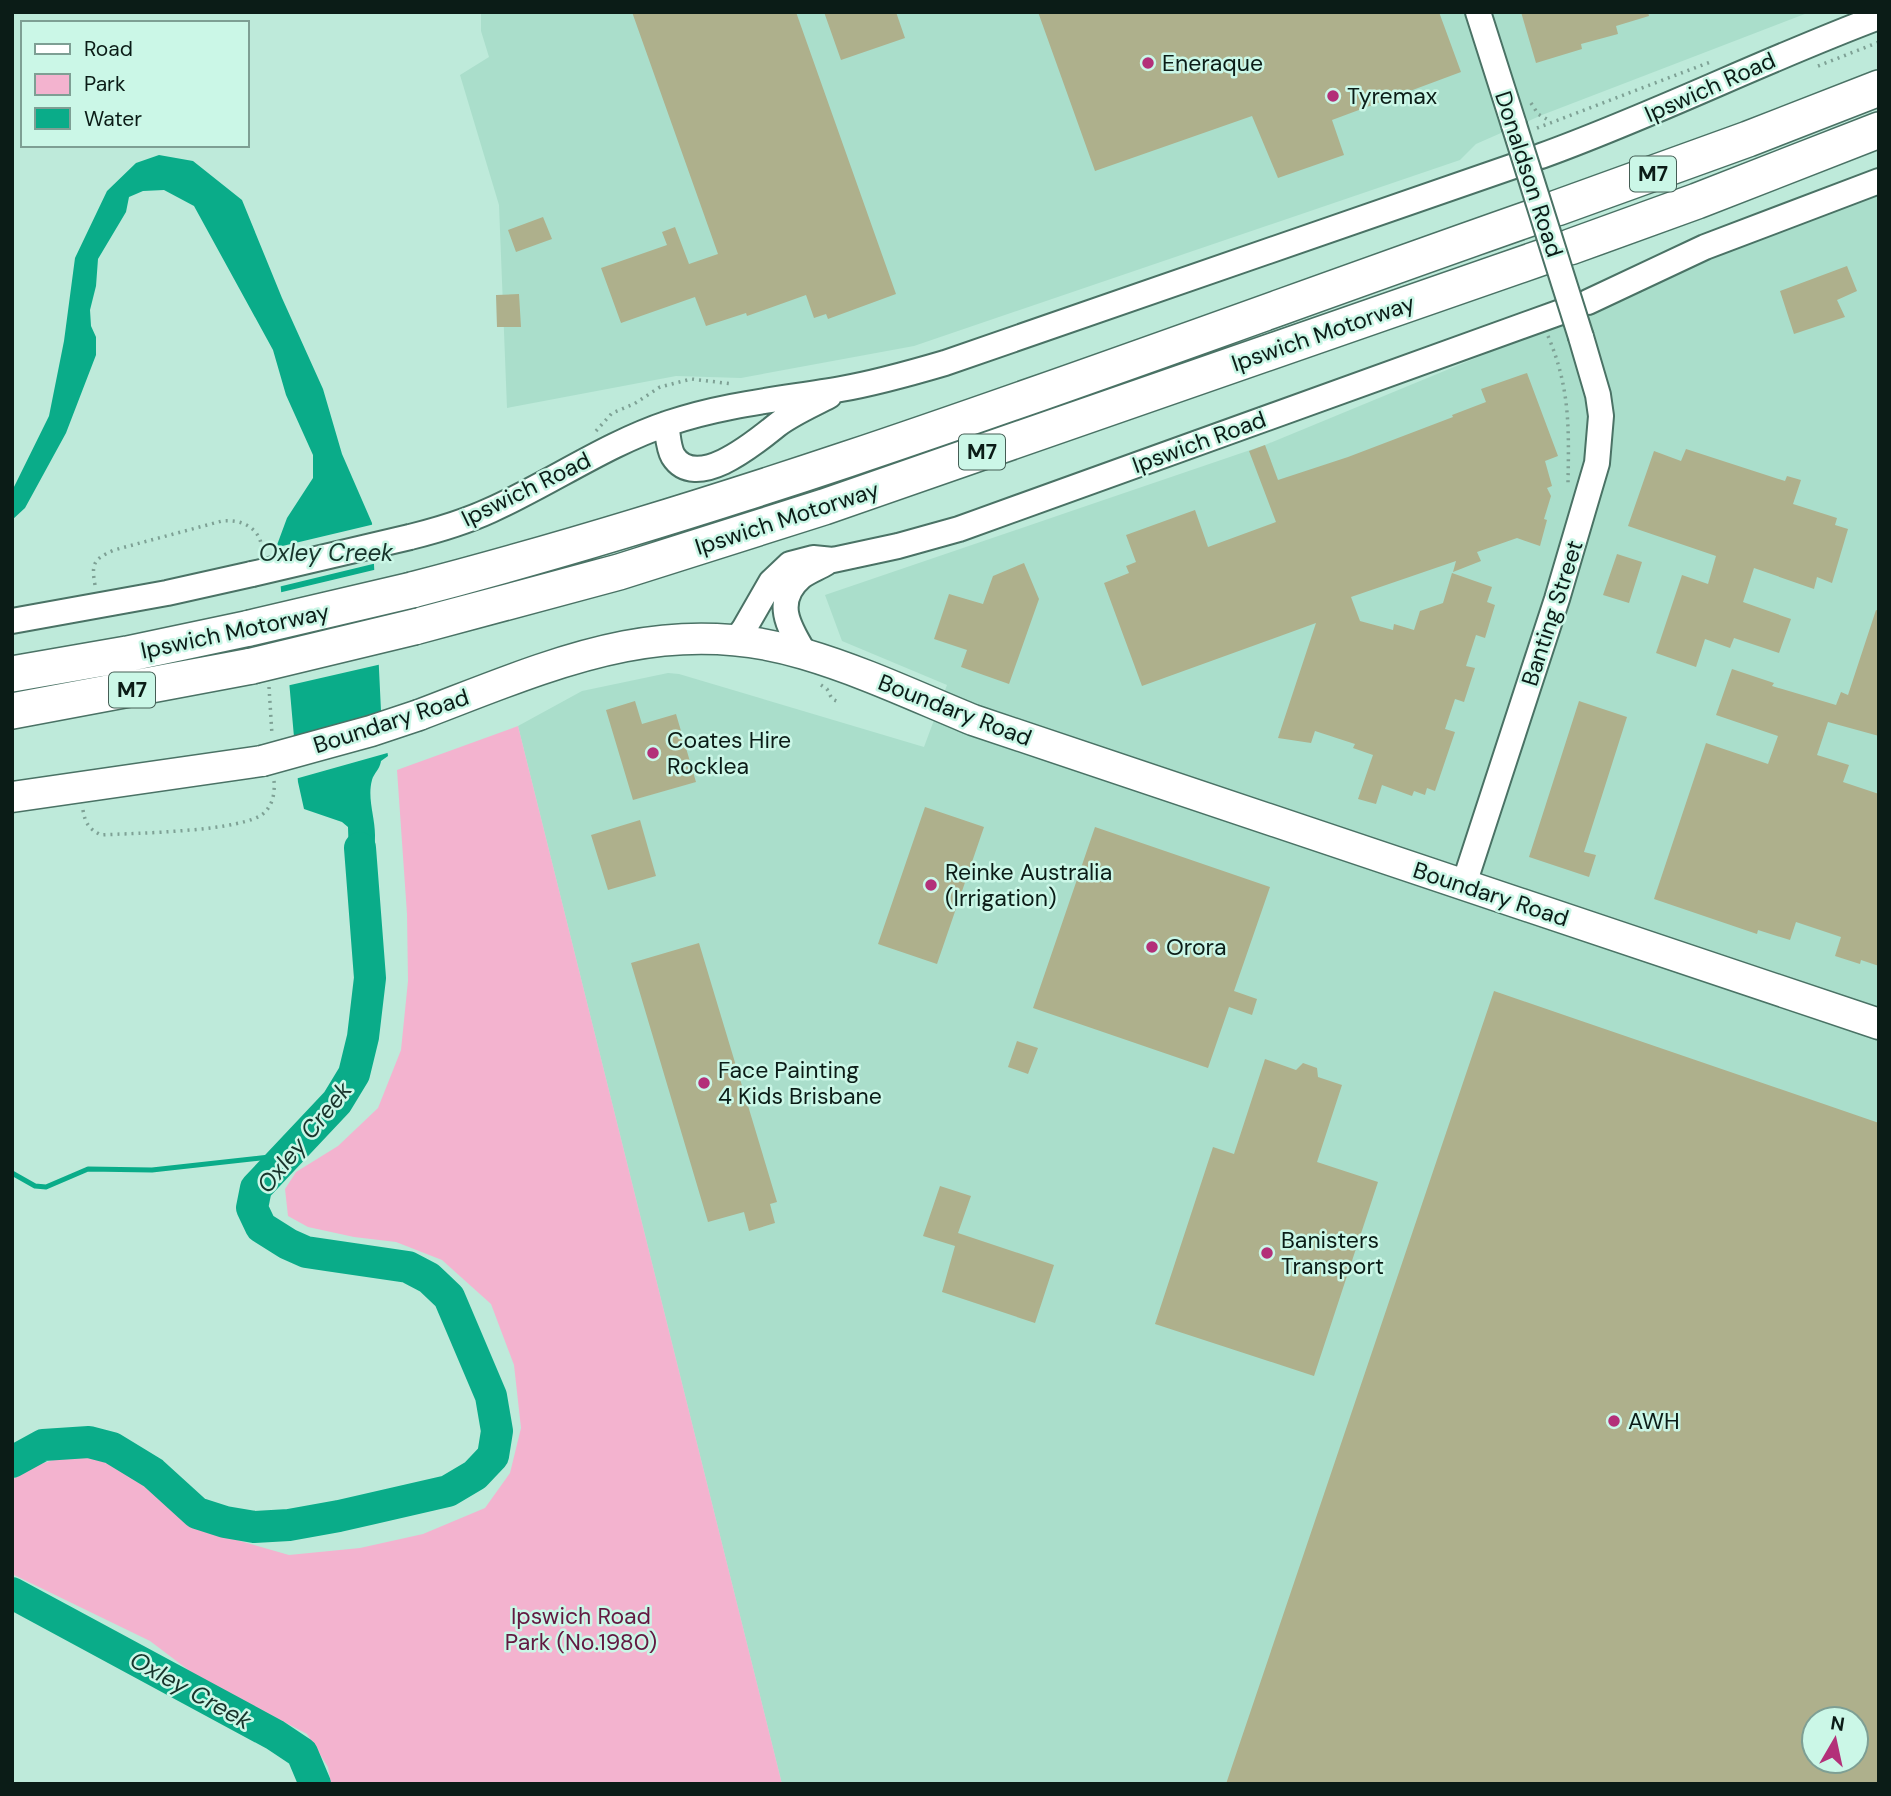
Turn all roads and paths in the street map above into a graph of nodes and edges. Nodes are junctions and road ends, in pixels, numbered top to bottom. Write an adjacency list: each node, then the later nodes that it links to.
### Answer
1 (1478, 12): 5 (street, Donaldson Road)
2 (1879, 17): 7 (street, Ipswich Road)
3 (1719, 59): 5 (path)
4 (1879, 88): 24 (highway, Ipswich Motorway / M7, bridge)
5 (1523, 127): 12 (street, Donaldson Road, bridge)
6 (1879, 130): 23 (highway, Ipswich Motorway / M7, bridge)
7 (1541, 156)
8 (1514, 166): 14 (street, Ipswich Road)
9 (1879, 181): 10 (street)
10 (1588, 302)
11 (1561, 312): 17 (street, Ipswich Road)
12 (1581, 337): 31 (street, Banting Street)
13 (1549, 338): 16 (path)
14 (843, 389): 15 (street, Ipswich Road); 15 (street, Ipswich Road)
15 (667, 424): 18 (street, Ipswich Road, bridge)
16 (1568, 486)
17 (833, 560): 21 (street, Ipswich Road); 22 (street, Ipswich Road)
18 (257, 566): 19 (path); 20 (street, Ipswich Road)
19 (96, 587)
20 (12, 621)
21 (735, 640): 22 (main road, Boundary Road); 28 (main road, Boundary Road, bridge)
22 (805, 654): 31 (main road, Boundary Road)
23 (260, 672): 27 (highway, Ipswich Motorway / M7); 28 (path)
24 (12, 674)
25 (818, 683): 26 (path)
26 (839, 702)
27 (12, 711)
28 (269, 760): 29 (main road, Boundary Road); 30 (path)
29 (12, 797)
30 (82, 807)
31 (1464, 884): 32 (main road, Boundary Road)
32 (1879, 1024)

